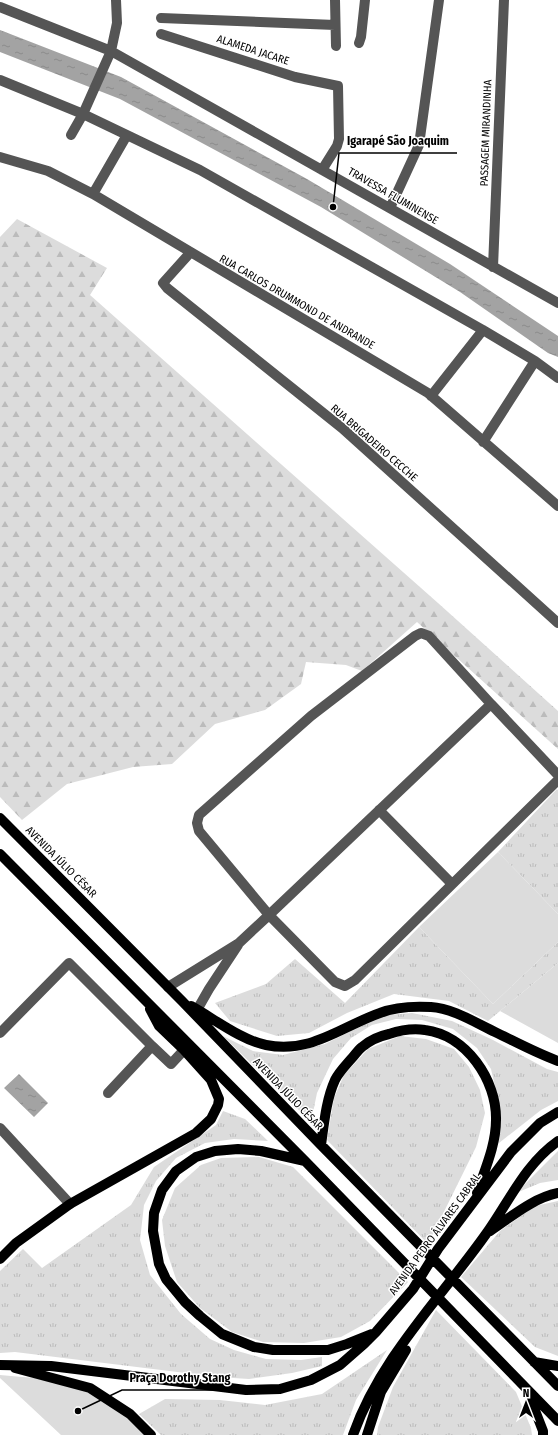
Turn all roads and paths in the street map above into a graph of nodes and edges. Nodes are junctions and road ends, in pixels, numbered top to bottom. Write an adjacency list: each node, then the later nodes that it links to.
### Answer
1 (116, 0): 12 (street)
2 (336, 0): 8 (street)
3 (366, 0): 10 (street)
4 (439, 0): 20 (street)
5 (504, 0): 22 (street, PASSAGEM MIRANDINHA)
6 (0, 7): 12 (street, TRAVESSA FLUMINENSE)
7 (161, 18): 8 (street)
8 (335, 25): 11 (street)
9 (161, 34): 18 (street, ALAMEDA JACARE)
10 (359, 43)
11 (336, 46)
12 (111, 51): 14 (street); 18 (street, TRAVESSA FLUMINENSE)
13 (0, 80): 14 (street)
14 (83, 114): 15 (street); 16 (street)
15 (71, 135)
16 (127, 135): 19 (street); 24 (street)
17 (0, 157): 19 (street, RUA CARLOS DRUMMOND DE ANDRANDE)
18 (322, 170): 20 (street, TRAVESSA FLUMINENSE)
19 (93, 194): 21 (street, RUA CARLOS DRUMMOND DE ANDRANDE)
20 (390, 208): 22 (street, TRAVESSA FLUMINENSE)
21 (190, 253): 27 (street, RUA CARLOS DRUMMOND DE ANDRANDE); 30 (street, RUA BRIGADEIRO CECCHE)
22 (493, 267): 23 (street, TRAVESSA FLUMINENSE)
23 (558, 303)
24 (483, 330): 25 (street); 27 (street)
25 (535, 361): 26 (street); 28 (street)
26 (558, 378)
27 (431, 396): 28 (street, RUA CARLOS DRUMMOND DE ANDRANDE)
28 (483, 442): 29 (street, RUA CARLOS DRUMMOND DE ANDRANDE)
29 (558, 506)
30 (558, 624)
31 (491, 704): 32 (street); 34 (street); 38 (street)
32 (558, 775)
33 (558, 780): 37 (street)
34 (379, 810): 37 (street); 38 (street)
35 (0, 818): 40 (main road, AVENIDA JÚLIO CÉSAR)
36 (0, 854): 41 (main road)
37 (452, 884): 38 (street)
38 (269, 915): 39 (street)
39 (239, 943): 40 (street); 43 (street)
40 (168, 987): 42 (main road, AVENIDA JÚLIO CÉSAR)
41 (146, 1000): 46 (main road); 53 (main road)
42 (182, 1001): 43 (main road); 52 (main road, AVENIDA JÚLIO CÉSAR)
43 (197, 1010): 47 (main road)
44 (0, 1033): 45 (street)
45 (152, 1046): 46 (street); 48 (street)
46 (184, 1050): 56 (main road)
47 (558, 1061)
48 (108, 1093)
49 (558, 1112): 55 (main road, AVENIDA PEDRO ÁLVARES CABRAL)
50 (0, 1128): 56 (street)
51 (558, 1141): 57 (main road)
52 (321, 1145): 55 (main road); 61 (main road, AVENIDA JÚLIO CÉSAR)
53 (305, 1161): 60 (main road); 65 (main road)
54 (558, 1193): 57 (main road)
55 (475, 1200): 60 (main road, AVENIDA PEDRO ÁLVARES CABRAL)
56 (70, 1204): 58 (main road)
57 (487, 1233): 59 (main road)
58 (0, 1258)
59 (414, 1328): 68 (main road); 69 (main road)
60 (376, 1332): 62 (main road, AVENIDA PEDRO ÁLVARES CABRAL)
61 (534, 1362): 63 (main road); 64 (main road, AVENIDA JÚLIO CÉSAR)
62 (2, 1365): 67 (main road)
63 (558, 1366)
64 (558, 1386)
65 (528, 1391): 66 (main road); 70 (main road)
66 (558, 1421)
67 (151, 1435)
68 (353, 1435)
69 (367, 1435)
70 (543, 1435)

